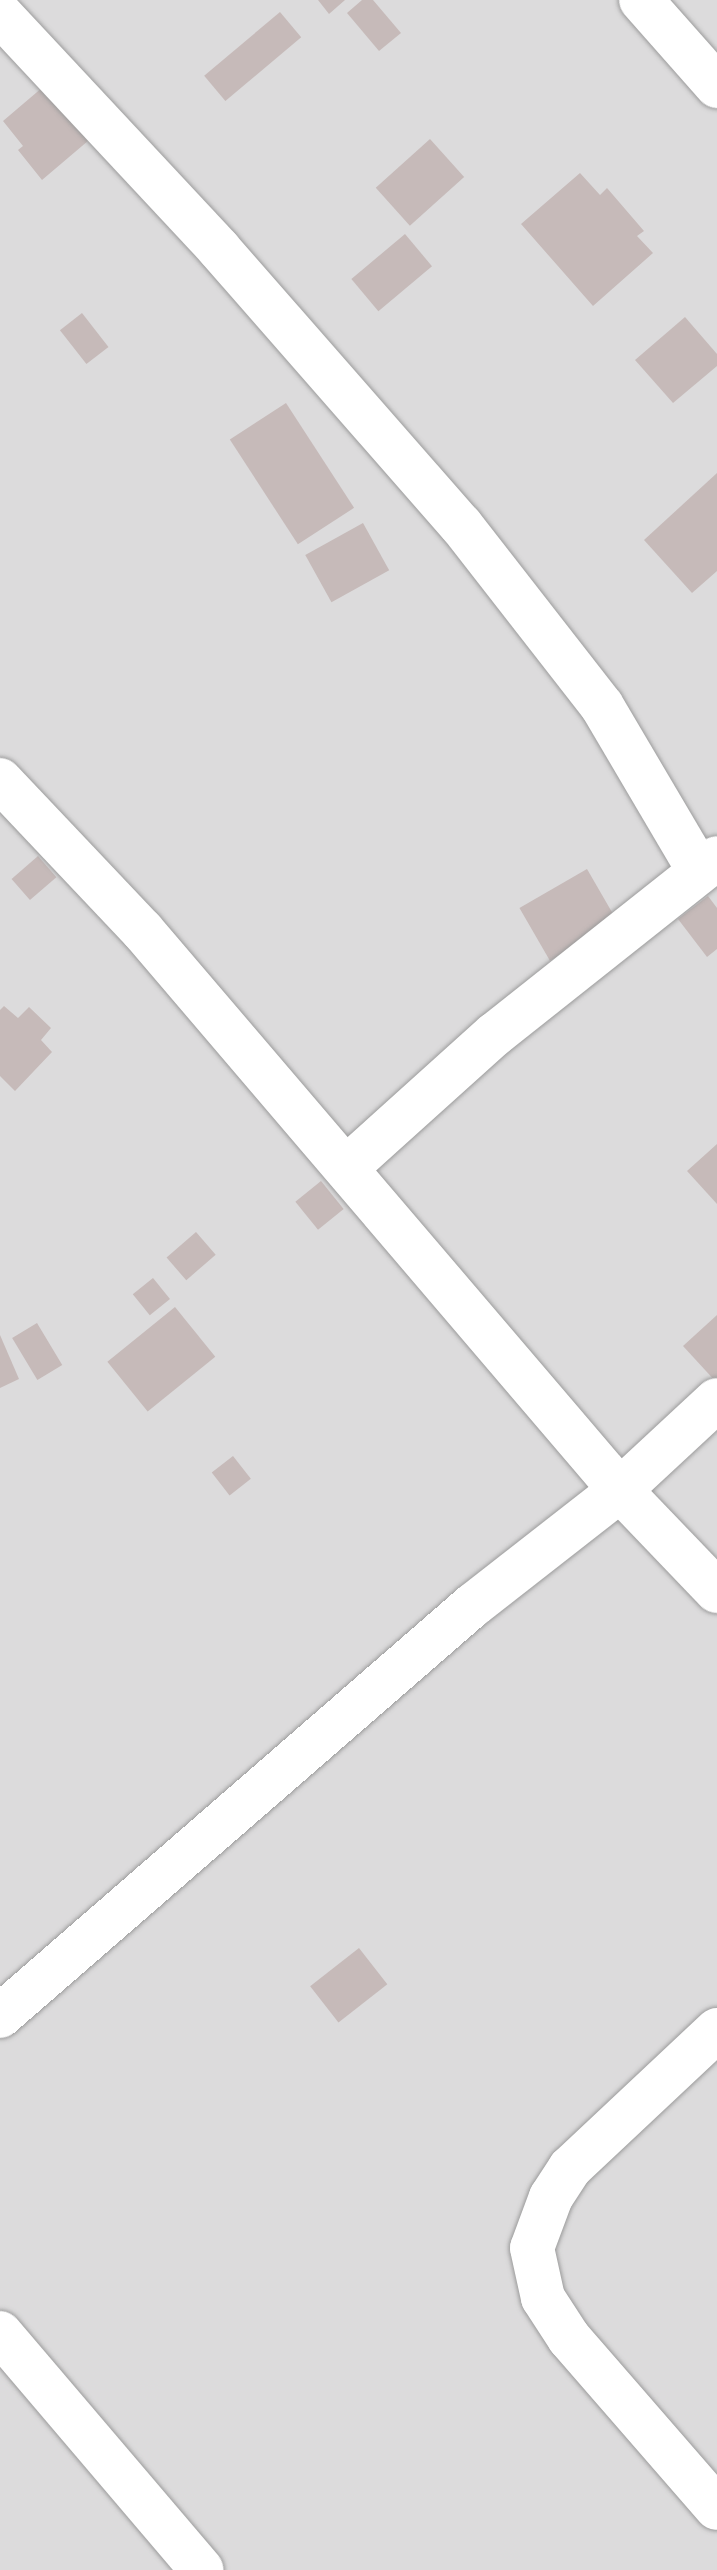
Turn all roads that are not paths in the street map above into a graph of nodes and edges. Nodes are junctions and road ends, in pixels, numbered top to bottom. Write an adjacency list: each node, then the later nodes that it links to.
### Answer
1 (641, 0): 3 (street)
2 (0, 14): 5 (street)
3 (717, 86)
4 (0, 780): 6 (street)
5 (708, 865): 6 (street)
6 (346, 1168): 8 (street)
7 (717, 1400): 8 (street)
8 (620, 1490): 9 (street); 10 (street)
9 (717, 1591)
10 (0, 2016)
11 (717, 2030): 13 (street)
12 (0, 2333): 14 (street)
13 (717, 2508)
14 (202, 2570)

